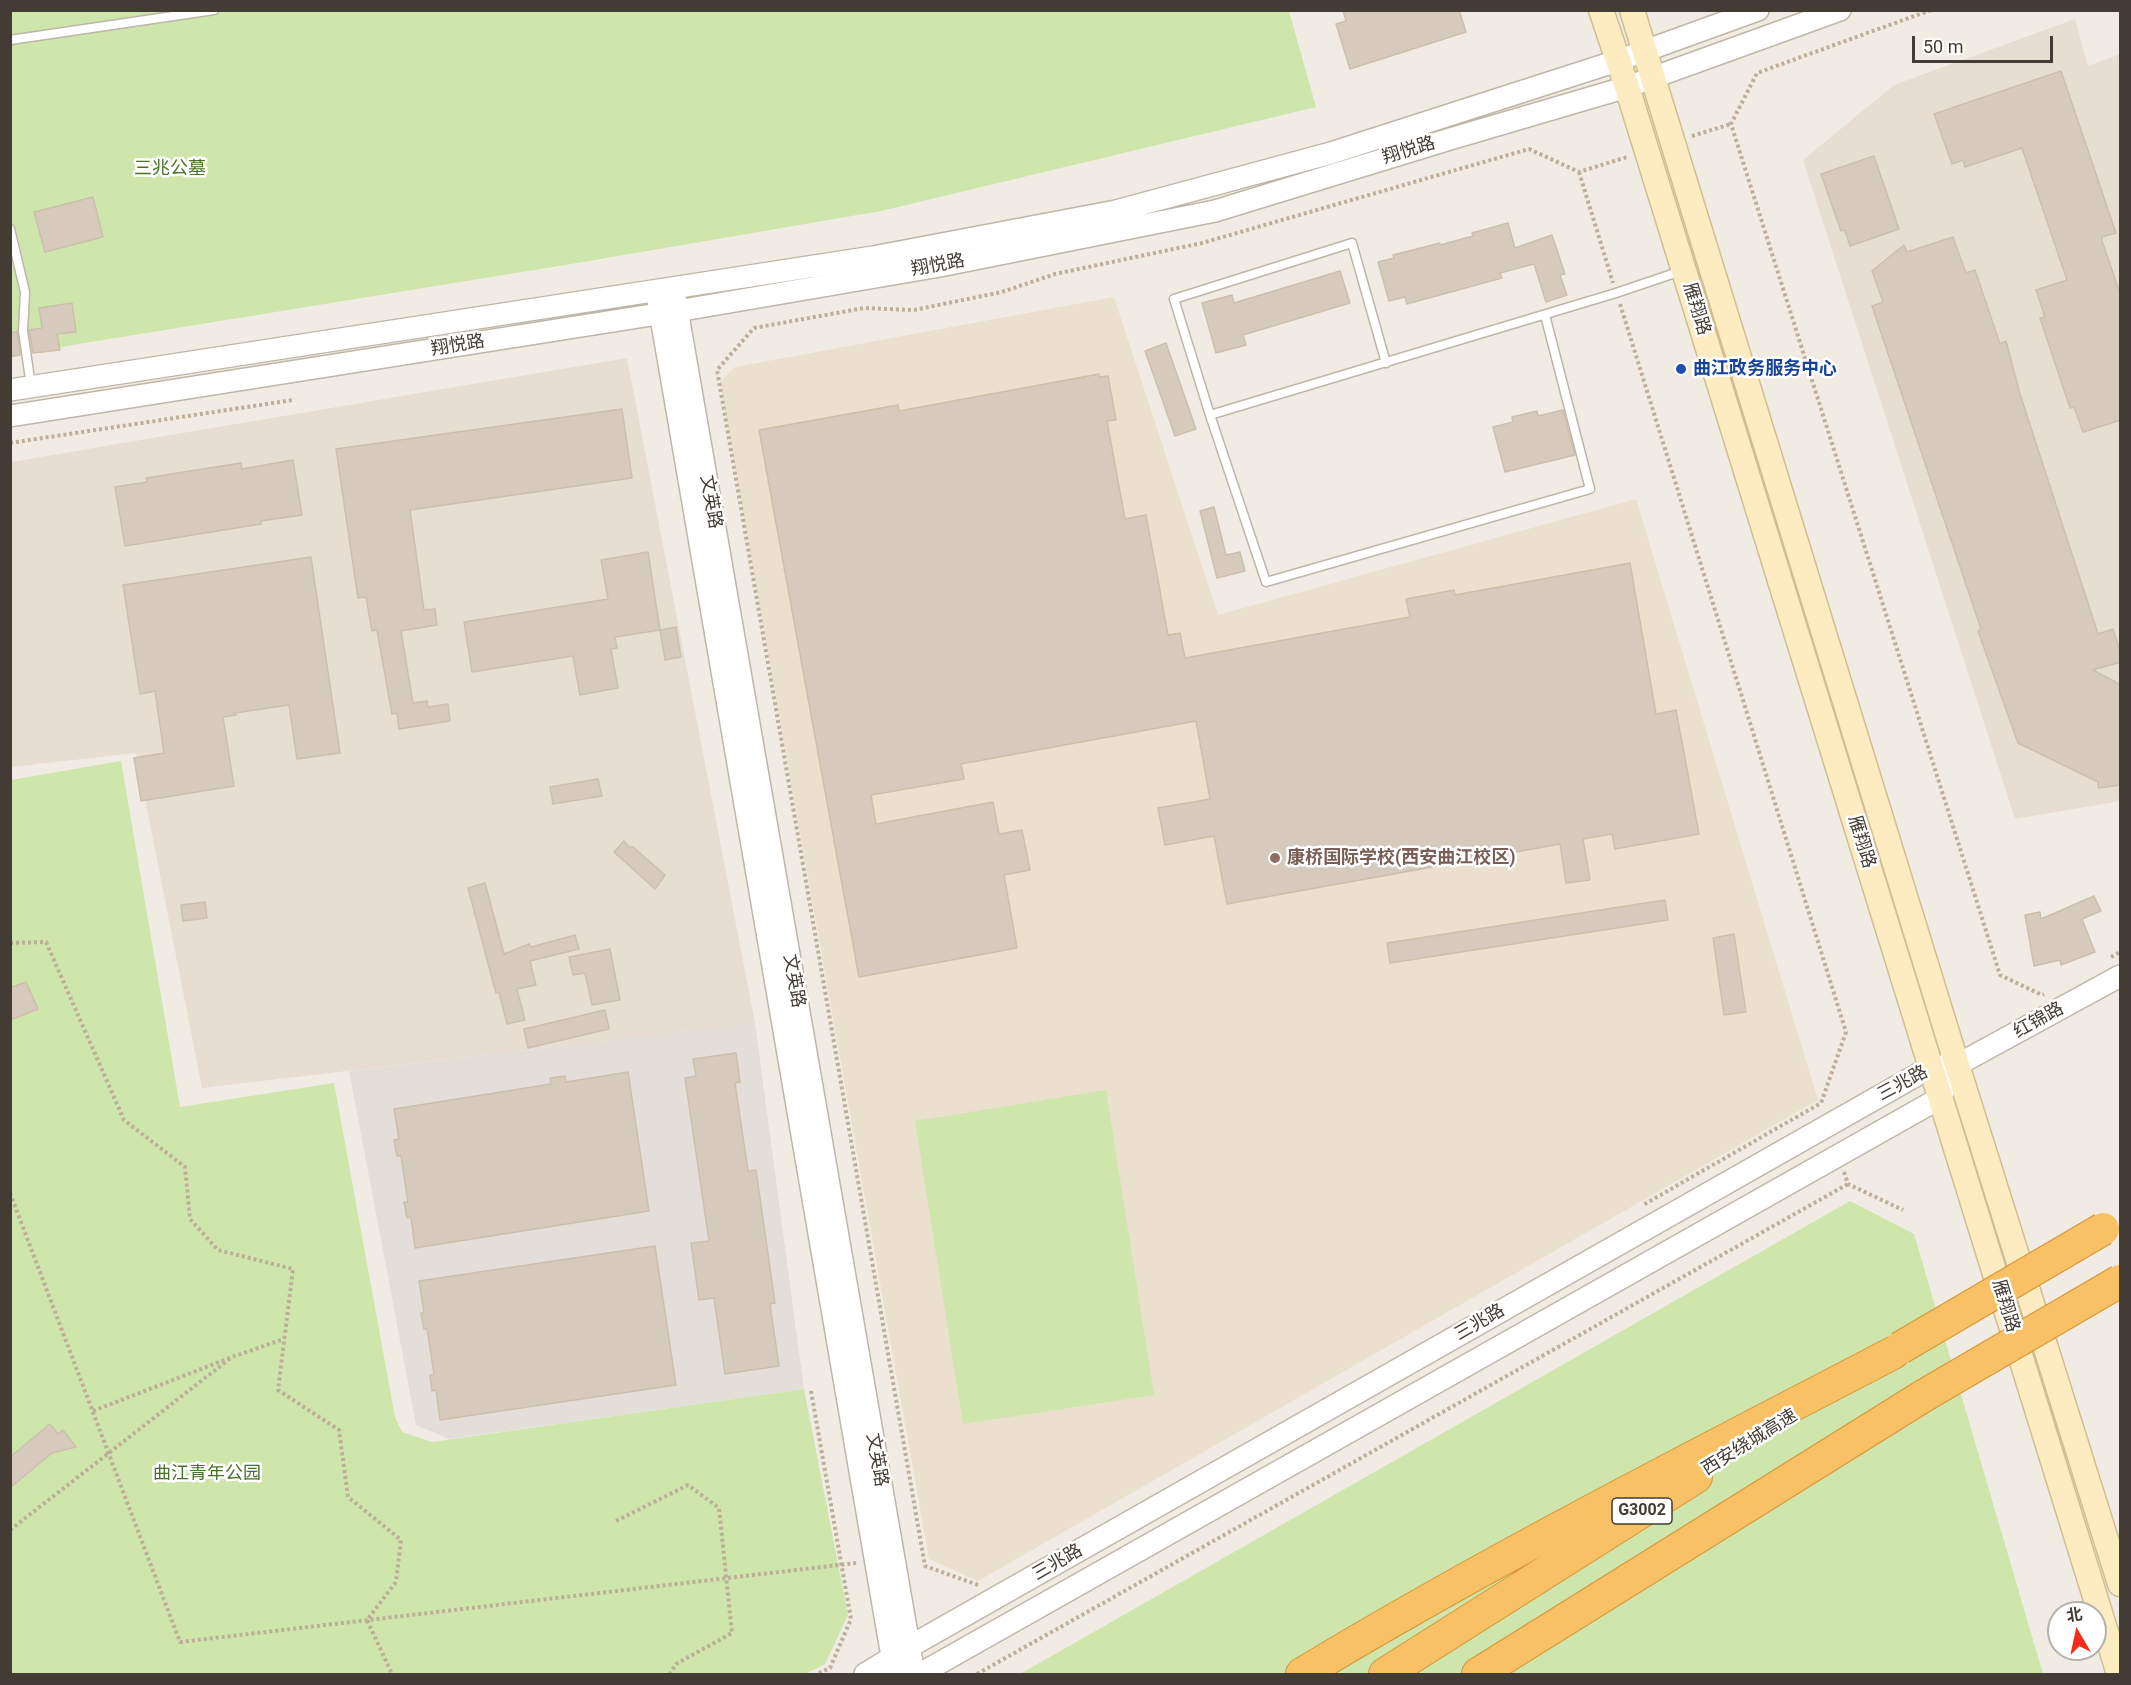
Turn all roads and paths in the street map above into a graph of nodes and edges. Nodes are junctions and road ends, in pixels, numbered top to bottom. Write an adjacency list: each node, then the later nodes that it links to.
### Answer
1 (214, 10): 7 (lane)
2 (1601, 10): 9 (main road, 雁翔路)
3 (1632, 10): 8 (main road, 雁翔路)
4 (1758, 10): 8 (street, 翔悦路)
5 (1840, 10): 10 (street, 翔悦路)
6 (1931, 10): 12 (path)
7 (10, 40)
8 (1645, 52): 9 (street, 翔悦路); 10 (main road, 雁翔路)
9 (1617, 62): 11 (main road, 雁翔路); 18 (street, 翔悦路)
10 (1654, 78): 11 (street, 翔悦路); 13 (main road, 雁翔路)
11 (1627, 87): 14 (main road, 雁翔路); 20 (street, 翔悦路)
12 (1731, 124): 13 (path); 32 (path)
13 (1674, 142): 33 (main road, 雁翔路)
14 (1647, 151): 15 (path); 17 (main road, 雁翔路)
15 (1579, 172): 19 (path); 53 (path)
16 (10, 229): 23 (lane)
17 (1684, 270): 19 (lane); 34 (main road, 雁翔路)
18 (665, 289): 20 (street, 文英路); 23 (street, 翔悦路)
19 (1616, 293): 21 (lane); 38 (path)
20 (668, 312): 25 (street, 翔悦路); 49 (street, 文英路); 55 (street, 文英路)
21 (1545, 315): 22 (lane); 26 (lane)
22 (1386, 363): 26 (lane); 26 (lane)
23 (21, 388)
24 (293, 400): 27 (path)
25 (10, 416)
26 (1210, 416)
27 (10, 443)
28 (10, 943): 41 (path)
29 (2121, 952): 30 (path)
30 (2101, 962)
31 (2121, 976): 33 (street, 红锦路)
32 (2052, 989)
33 (1957, 1065): 34 (street, 三兆路); 35 (street, 三兆路); 52 (main road, 雁翔路)
34 (1931, 1067): 35 (main road, 雁翔路); 55 (street, 三兆路)
35 (1940, 1098): 61 (street, 三兆路); 66 (main road, 雁翔路)
36 (1848, 1184): 62 (path)
37 (10, 1193): 45 (path)
38 (1634, 1210)
39 (2112, 1224): 42 (highway, 西安绕城高速 / G3002, bridge)
40 (2121, 1281): 65 (highway, G3002, bridge)
41 (284, 1340): 43 (path); 54 (path)
42 (1896, 1350): 63 (highway); 64 (highway, 西安绕城高速 / G3002)
43 (232, 1357): 45 (path); 46 (path)
44 (811, 1391): 50 (path)
45 (93, 1411): 46 (path)
46 (108, 1452): 48 (path); 54 (path)
47 (616, 1521): 51 (path)
48 (10, 1530)
49 (875, 1561): 50 (path); 55 (street, 文英路)
50 (842, 1565): 51 (path); 58 (path)
51 (727, 1578): 54 (path); 57 (path)
52 (2121, 1584)
53 (979, 1586)
54 (367, 1620): 56 (path)
55 (899, 1660): 59 (street, 三兆路); 60 (street, 文英路)
56 (392, 1674)
57 (670, 1674)
58 (817, 1674)
59 (865, 1674)
60 (914, 1674)
61 (920, 1674)
62 (977, 1674)
63 (1302, 1674)
64 (1385, 1674)
65 (1478, 1674)
66 (2119, 1674)

